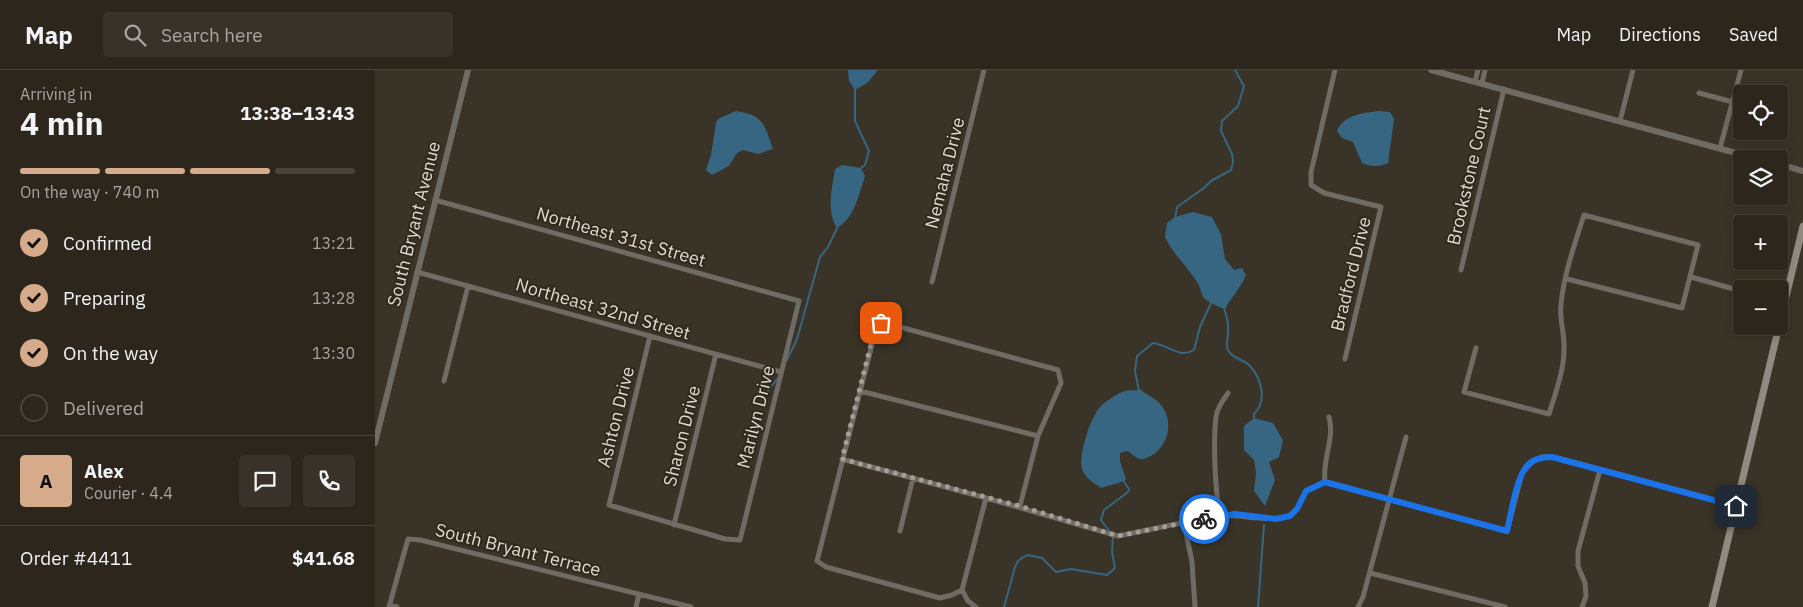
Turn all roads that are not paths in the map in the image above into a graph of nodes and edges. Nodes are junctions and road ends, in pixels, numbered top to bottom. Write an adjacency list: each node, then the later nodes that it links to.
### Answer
1 (468, 70): 19 (street, South Bryant Avenue)
2 (984, 70): 26 (street, Nemaha Drive)
3 (1335, 70): 34 (street, Bradford Drive)
4 (1431, 70): 9 (street)
5 (1479, 70): 9 (street)
6 (1485, 70): 9 (street)
7 (1633, 70): 14 (street)
8 (1741, 70): 10 (street)
9 (1479, 82): 11 (street)
10 (1737, 85)
11 (1504, 89): 14 (street); 21 (street, Brookstone Court)
12 (1699, 93): 13 (street)
13 (1733, 102): 15 (street)
14 (1620, 121): 15 (street)
15 (1720, 148): 16 (street)
16 (1733, 152)
17 (1788, 166): 18 (street)
18 (1803, 170)
19 (435, 200): 22 (street, South Bryant Avenue); 29 (street, Northeast 31st Street)
20 (1803, 226): 25 (main road)
21 (1461, 270)
22 (417, 272): 27 (street, Northeast 32nd Street); 42 (street, South Bryant Avenue)
23 (1691, 277): 24 (street); 24 (street); 28 (street)
24 (1567, 279): 32 (street)
25 (1788, 280)
26 (932, 282)
27 (468, 286): 31 (street, Northeast 32nd Street); 36 (street)
28 (1733, 288)
29 (799, 301): 35 (street, Marilyn Drive)
30 (1777, 335): 50 (main road)
31 (650, 336): 33 (street, Northeast 32nd Street); 53 (street, Ashton Drive)
32 (1475, 348)
33 (716, 354): 35 (street, Northeast 32nd Street); 53 (street, Sharon Drive)
34 (1345, 359)
35 (781, 372): 53 (street, Marilyn Drive)
36 (444, 381)
37 (860, 391): 40 (street); 40 (street); 43 (street)
38 (1229, 393): 51 (street)
39 (1329, 417): 46 (street)
40 (1038, 436): 49 (street)
41 (1406, 437): 48 (street)
42 (375, 443)
43 (842, 459): 45 (street); 56 (street)
44 (1600, 470): 48 (street); 50 (street); 66 (street)
45 (913, 478): 47 (street); 54 (street)
46 (1325, 482): 48 (street); 51 (street)
47 (986, 498): 49 (street); 56 (street)
48 (1389, 500): 55 (street)
49 (1020, 506): 52 (street)
50 (1736, 506): 67 (main road)
51 (1220, 515): 52 (street)
52 (1184, 523): 63 (street)
53 (674, 524)
54 (900, 531)
55 (1370, 573): 64 (street); 65 (street)
56 (962, 590): 62 (street)
57 (639, 594): 58 (street, South Bryant Terrace); 60 (street); 61 (street, South Bryant Terrace)
58 (390, 606): 59 (street)
59 (397, 607)
60 (636, 607)
61 (691, 607)
62 (976, 607)
63 (1195, 607)
64 (1359, 607)
65 (1505, 607)
66 (1582, 607)
67 (1712, 607)

